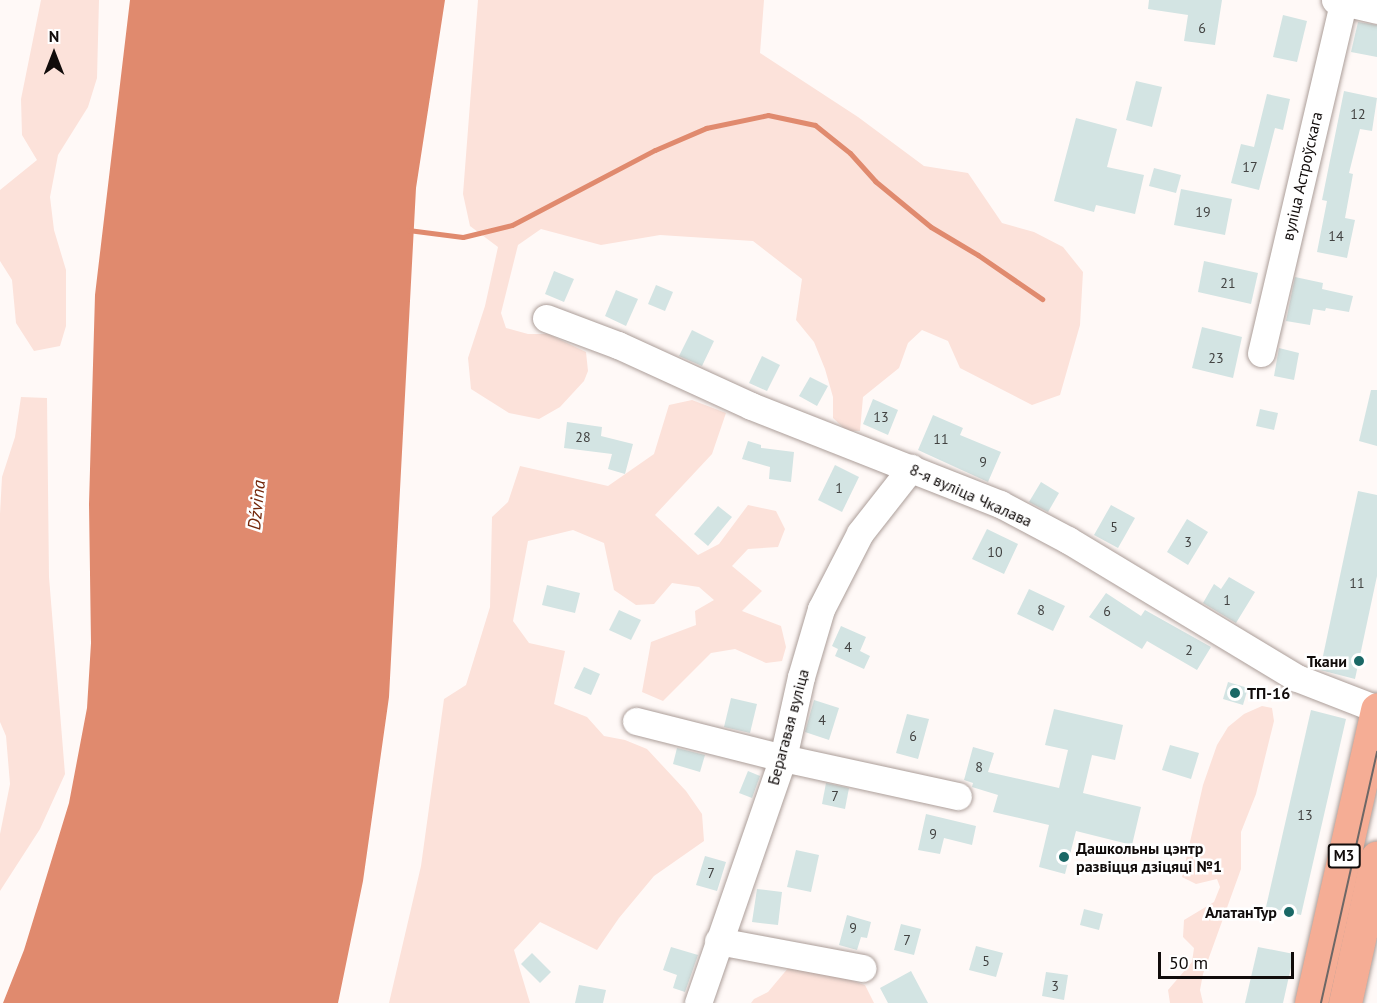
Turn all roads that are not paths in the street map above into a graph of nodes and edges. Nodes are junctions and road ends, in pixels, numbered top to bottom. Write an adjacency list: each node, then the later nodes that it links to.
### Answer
1 (1341, 0): 2 (street); 4 (street, вуліца Астроўскага)
2 (1377, 10)
3 (546, 318): 5 (street, 8-я вуліца Чкалава)
4 (1261, 353)
5 (910, 468): 6 (street, 8-я вуліца Чкалава); 8 (street, Берагавая вуліца)
6 (1377, 709): 14 (main road, М3)
7 (636, 721): 8 (street)
8 (783, 758): 9 (street); 11 (street, Берагавая вуліца)
9 (958, 796)
10 (1377, 857): 15 (main road, М3)
11 (718, 941): 12 (street); 13 (street, Берагавая вуліца)
12 (862, 968)
13 (698, 1003)
14 (1311, 1003)
15 (1345, 1003)

